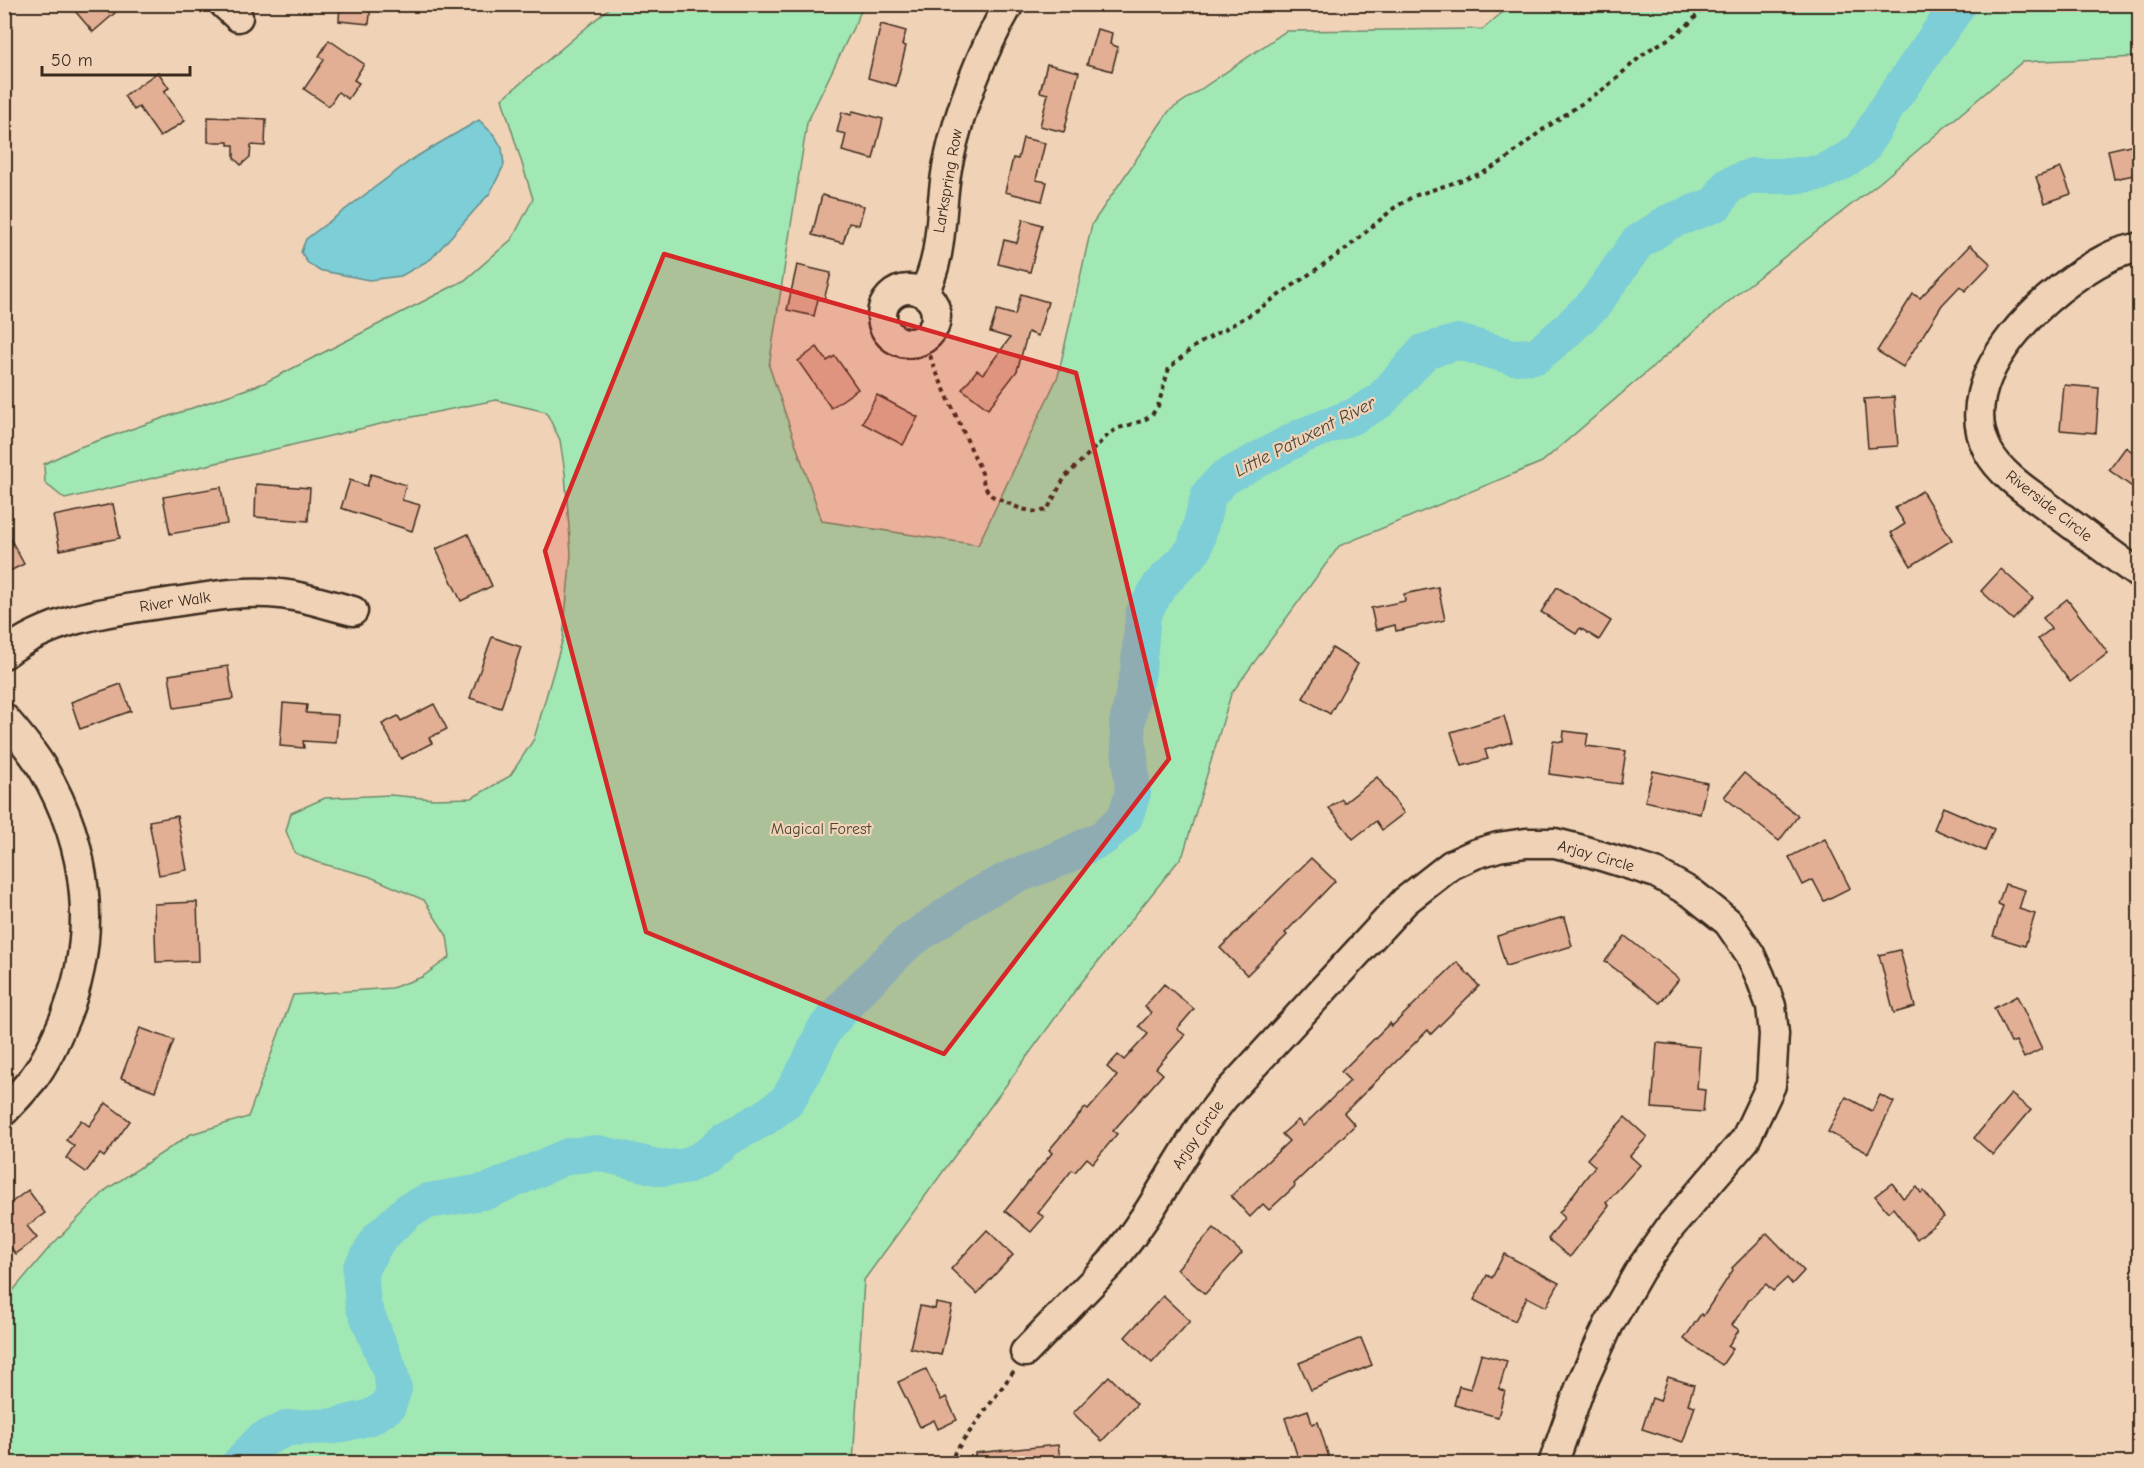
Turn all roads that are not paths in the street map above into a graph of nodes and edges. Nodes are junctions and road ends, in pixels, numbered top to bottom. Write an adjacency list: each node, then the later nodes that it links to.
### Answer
1 (1009, 4): 3 (street, Larkspring Row)
2 (2139, 247): 4 (street, Riverside Circle)
3 (923, 293): 3 (street)
4 (2139, 575)
5 (353, 612): 6 (street, River Walk)
6 (4, 654)
7 (4, 718): 8 (street)
8 (4, 1112)
9 (1025, 1352): 10 (street, Arjay Circle)
10 (1553, 1464)

